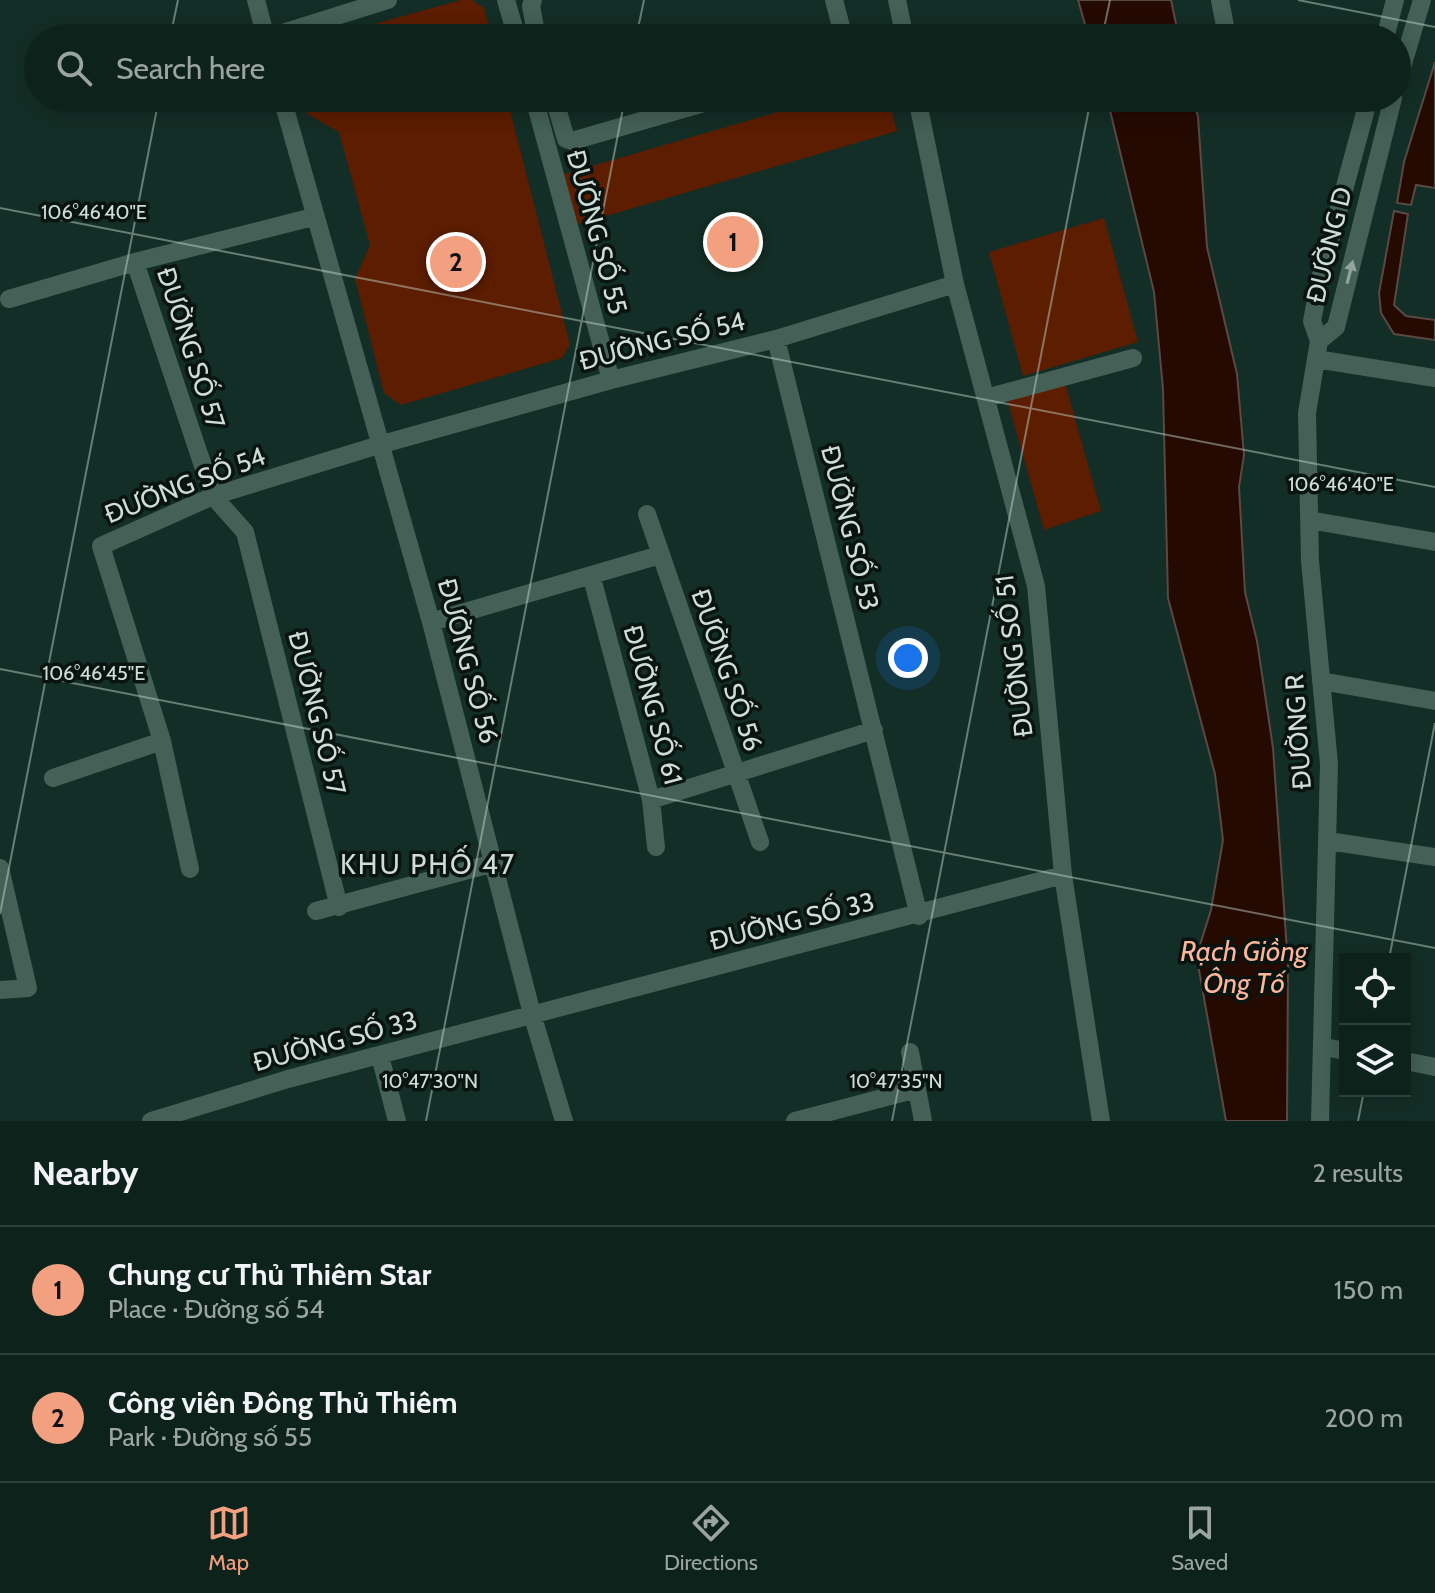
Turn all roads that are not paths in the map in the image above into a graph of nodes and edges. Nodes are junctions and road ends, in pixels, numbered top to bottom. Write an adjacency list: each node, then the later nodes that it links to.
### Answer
1 (256, 0): 10 (street)
2 (388, 0): 11 (street)
3 (506, 0): 12 (street)
4 (533, 0): 13 (street)
5 (834, 0): 14 (street)
6 (897, 0): 15 (street)
7 (1220, 0): 16 (street)
8 (1395, 0): 17 (street)
9 (1422, 0): 18 (street)
10 (262, 24)
11 (311, 24)
12 (513, 24)
13 (534, 24)
14 (840, 24)
15 (902, 24)
16 (1225, 24)
17 (1389, 24)
18 (1411, 37)
19 (286, 112): 26 (street, ĐƯỜNG SỐ 56)
20 (538, 112): 34 (street, ĐƯỜNG SỐ 55)
21 (558, 112): 22 (street)
22 (672, 112)
23 (920, 112): 28 (street, ĐƯỜNG SỐ 51)
24 (1365, 112): 31 (street, ĐƯỜNG D)
25 (1390, 112): 31 (street, ĐƯỜNG D, one-way to 25)
26 (313, 217): 27 (street); 36 (street, ĐƯỜNG SỐ 56)
27 (135, 262): 29 (street); 37 (street, ĐƯỜNG SỐ 57)
28 (955, 284): 30 (street, ĐƯỜNG SỐ 54); 35 (street, ĐƯỜNG SỐ 51)
29 (9, 299)
30 (776, 339): 34 (street, ĐƯỜNG SỐ 54); 46 (street, ĐƯỜNG SỐ 53)
31 (1318, 350): 33 (street); 39 (street, ĐƯỜNG R)
32 (1133, 358): 35 (street)
33 (1435, 378)
34 (611, 380): 36 (street, ĐƯỜNG SỐ 54)
35 (986, 398): 58 (street, ĐƯỜNG SỐ 51)
36 (379, 445): 37 (street, ĐƯỜNG SỐ 54); 43 (street, ĐƯỜNG SỐ 56)
37 (213, 496): 47 (street, ĐƯỜNG SỐ 54); 59 (street, ĐƯỜNG SỐ 57)
38 (647, 514): 41 (street, ĐƯỜNG SỐ 56)
39 (1309, 520): 40 (street); 44 (street, ĐƯỜNG R)
40 (1435, 542)
41 (660, 555): 42 (street); 48 (street, ĐƯỜNG SỐ 56)
42 (592, 578): 43 (street); 50 (street, ĐƯỜNG SỐ 61)
43 (431, 622): 55 (street, ĐƯỜNG SỐ 56)
44 (1321, 681): 45 (street); 51 (street, ĐƯỜNG R)
45 (1435, 701)
46 (874, 730): 48 (street); 61 (street, ĐƯỜNG SỐ 53)
47 (162, 741): 49 (street); 57 (street, ĐƯỜNG SỐ 54)
48 (734, 773): 50 (street); 52 (street, ĐƯỜNG SỐ 56)
49 (53, 778)
50 (651, 800): 53 (street, ĐƯỜNG SỐ 61)
51 (1328, 841): 54 (street); 64 (street, ĐƯỜNG R)
52 (760, 842)
53 (656, 847)
54 (1435, 857)
55 (494, 863): 59 (street); 63 (street, ĐƯỜNG SỐ 56)
56 (0, 868): 62 (street)
57 (190, 869)
58 (1063, 875): 61 (street, ĐƯỜNG SỐ 33); 76 (street, ĐƯỜNG SỐ 51)
59 (339, 907): 60 (street)
60 (316, 911)
61 (919, 916): 63 (street, ĐƯỜNG SỐ 33)
62 (0, 990)
63 (532, 1014): 67 (street, ĐƯỜNG SỐ 33); 73 (street, ĐƯỜNG SỐ 56)
64 (1325, 1047): 65 (street); 77 (street, ĐƯỜNG R)
65 (1339, 1050)
66 (910, 1052): 70 (street)
67 (380, 1056): 71 (street, ĐƯỜNG SỐ 33); 72 (street)
68 (1411, 1062): 69 (street)
69 (1435, 1067)
70 (917, 1089): 74 (street); 75 (street)
71 (151, 1121)
72 (397, 1121)
73 (564, 1121)
74 (795, 1121)
75 (923, 1121)
76 (1101, 1121)
77 (1320, 1121)

